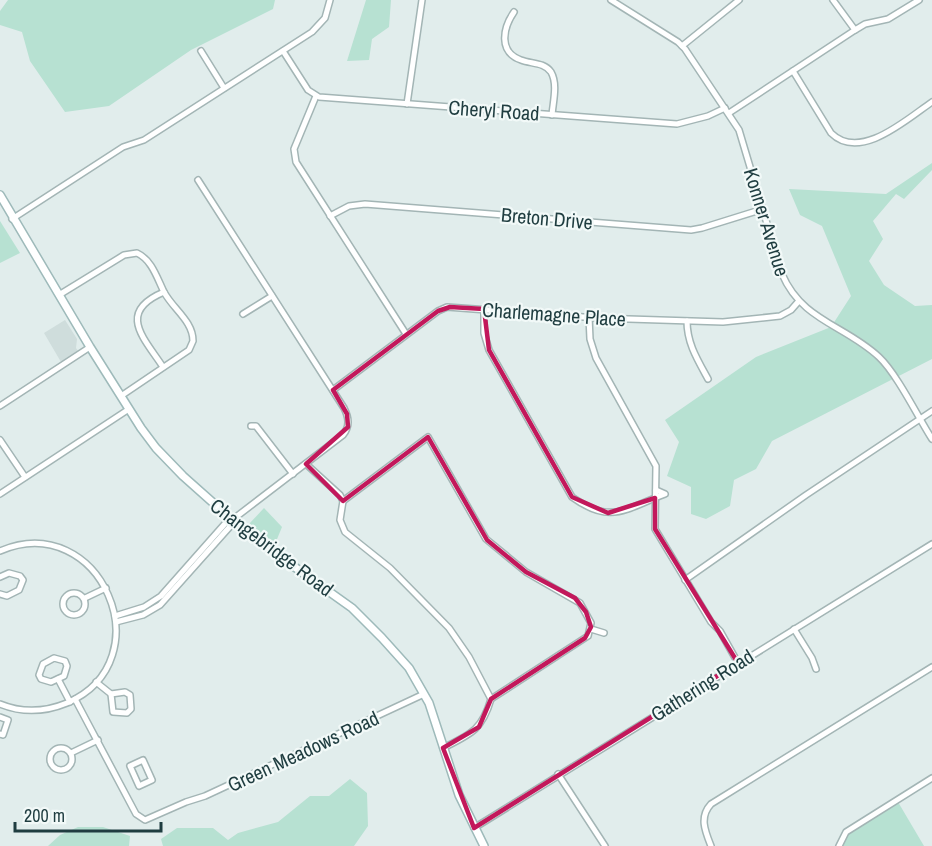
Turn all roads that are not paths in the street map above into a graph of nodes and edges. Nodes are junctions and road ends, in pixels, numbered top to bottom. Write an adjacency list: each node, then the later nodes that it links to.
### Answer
1 (330, 0): 11 (street)
2 (422, 0): 16 (street)
3 (611, 0): 9 (street, Konner Avenue)
4 (739, 0): 9 (street)
5 (833, 0): 8 (street)
6 (919, 0): 8 (street, Cheryl Road)
7 (514, 12): 18 (street)
8 (855, 30): 12 (street, Cheryl Road)
9 (682, 46): 17 (street, Konner Avenue)
10 (201, 51): 13 (street)
11 (283, 51): 13 (street); 14 (street)
12 (793, 71): 15 (street); 17 (street, Cheryl Road)
13 (225, 88): 23 (street)
14 (316, 96): 16 (street, Cheryl Road); 22 (street)
15 (932, 102)
16 (407, 104): 18 (street, Cheryl Road)
17 (727, 110): 18 (street, Cheryl Road); 21 (street, Konner Avenue)
18 (552, 115)
19 (198, 180): 26 (street)
20 (0, 195): 23 (main road, Changebridge Road)
21 (763, 209): 22 (street, Breton Drive); 27 (street, Konner Avenue)
22 (330, 216): 32 (street)
23 (12, 219): 25 (main road, Changebridge Road)
24 (164, 292): 25 (street); 34 (street); 34 (street)
25 (59, 295): 33 (main road, Changebridge Road)
26 (272, 296): 29 (street); 36 (street)
27 (798, 302): 31 (street, Charlemagne Place); 41 (street, Konner Avenue)
28 (484, 309): 30 (street, Charlemagne Place); 32 (street, Charlemagne Place); 50 (street)
29 (243, 314)
30 (589, 317): 31 (street, Charlemagne Place); 48 (street)
31 (687, 321): 35 (street)
32 (406, 334): 36 (street, Charlemagne Place)
33 (90, 347): 37 (main road, Changebridge Road); 38 (street)
34 (164, 368): 37 (street)
35 (708, 379)
36 (333, 390): 45 (street)
37 (121, 396): 39 (main road, Changebridge Road)
38 (0, 406)
39 (129, 409): 47 (street); 52 (main road, Changebridge Road)
40 (932, 411): 41 (street)
41 (920, 419): 43 (street, Konner Avenue); 57 (street)
42 (251, 426): 46 (street)
43 (932, 439)
44 (0, 440): 47 (street)
45 (306, 464): 46 (street); 51 (street)
46 (293, 474): 52 (street)
47 (25, 477): 49 (street)
48 (656, 490): 50 (street); 50 (street)
49 (0, 494)
50 (655, 498): 57 (street)
51 (342, 501): 62 (street); 72 (street)
52 (232, 520): 61 (street); 71 (main road, Changebridge Road)
53 (932, 544): 63 (street, Gathering Road)
54 (0, 551): 58 (street)
55 (0, 569): 56 (street)
56 (2, 577): 59 (street)
57 (685, 580): 65 (street)
58 (106, 588): 60 (street); 61 (street)
59 (0, 594)
60 (85, 598): 60 (street)
61 (116, 619): 69 (street)
62 (591, 629): 64 (street); 72 (street)
63 (794, 629): 65 (street, Gathering Road); 67 (street)
64 (604, 633)
65 (738, 663): 80 (street, Gathering Road)
66 (932, 667): 87 (street)
67 (816, 669)
68 (58, 679): 68 (street); 73 (street, Green Meadows Road)
69 (96, 681): 70 (street); 73 (street)
70 (111, 694): 70 (street)
71 (424, 694): 78 (main road, Changebridge Road); 83 (street, Green Meadows Road)
72 (491, 699): 78 (street)
73 (72, 700): 74 (street); 77 (street, Green Meadows Road)
74 (2, 705): 75 (street)
75 (0, 717): 76 (street)
76 (0, 734)
77 (98, 740): 79 (street); 83 (street, Green Meadows Road)
78 (443, 748): 84 (main road, Changebridge Road)
79 (71, 753): 79 (street)
80 (558, 774): 84 (street, Gathering Road); 86 (street)
81 (135, 776): 81 (street); 83 (street)
82 (932, 778): 88 (street)
83 (120, 783)
84 (474, 828): 85 (main road, Changebridge Road)
85 (484, 846)
86 (605, 846)
87 (711, 846)
88 (839, 846)

